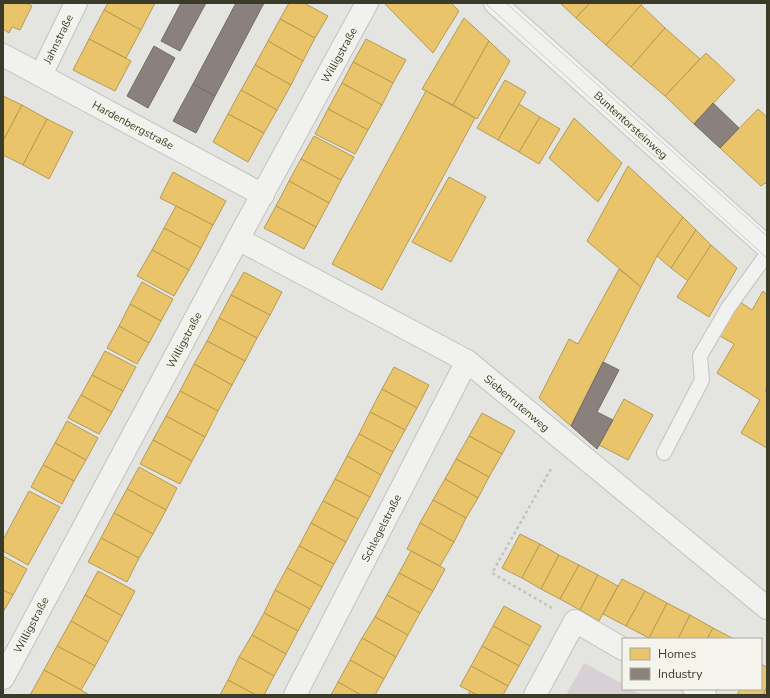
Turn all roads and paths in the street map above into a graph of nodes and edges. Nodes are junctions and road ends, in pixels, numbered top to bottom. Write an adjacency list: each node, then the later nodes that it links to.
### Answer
1 (76, 3): 5 (street, Jahnstraße)
2 (367, 3): 6 (street, Willigstraße)
3 (495, 3): 8 (street, Buntentorsteinweg)
4 (3, 54): 5 (street, Hardenbergstraße)
5 (41, 75): 6 (street, Hardenbergstraße)
6 (263, 195): 7 (street, Willigstraße)
7 (238, 239): 10 (street, Siebenrutenweg); 16 (street, Willigstraße)
8 (767, 247)
9 (767, 254): 12 (lane)
10 (467, 361): 11 (street, Siebenrutenweg); 18 (street, Schlegelstraße)
11 (566, 443): 13 (street, Siebenrutenweg); 14 (path)
12 (664, 453)
13 (767, 608)
14 (575, 621): 15 (street); 19 (street)
15 (622, 648)
16 (3, 678)
17 (696, 690): 20 (street)
18 (295, 695)
19 (534, 695)
20 (705, 695)

